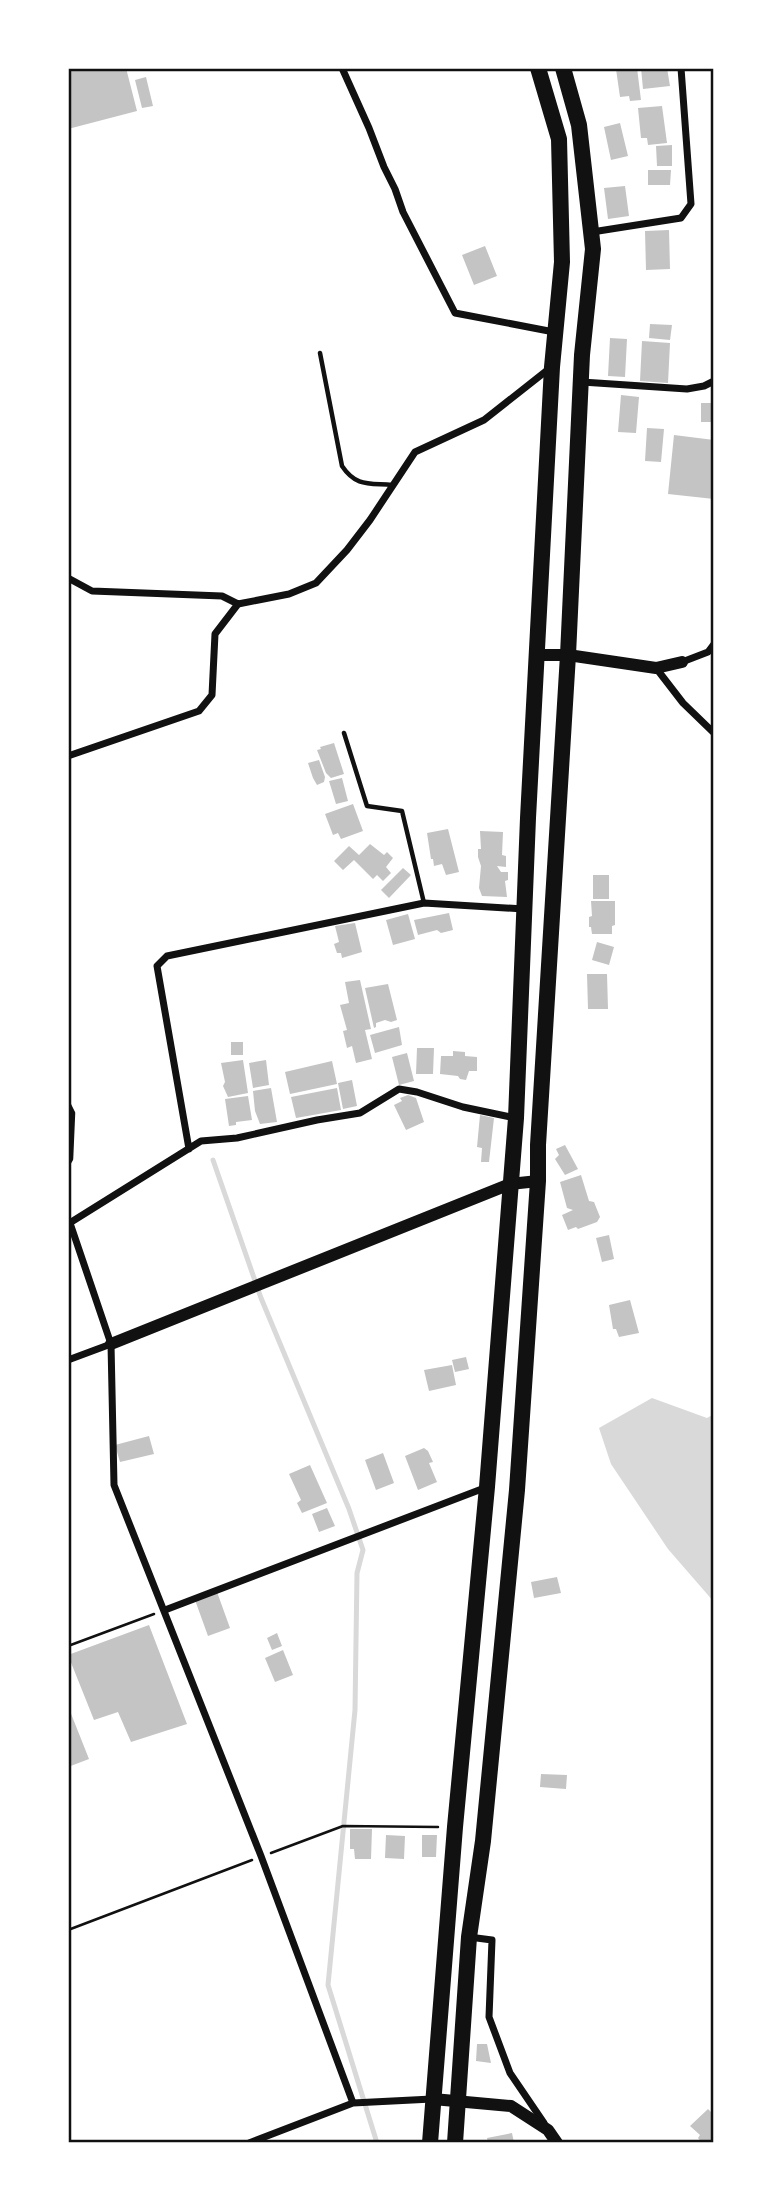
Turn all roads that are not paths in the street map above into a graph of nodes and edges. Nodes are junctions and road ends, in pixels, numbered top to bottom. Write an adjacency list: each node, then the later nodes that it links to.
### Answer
1 (342, 68): 6 (street)
2 (538, 68): 6 (main road)
3 (563, 68): 5 (main road)
4 (681, 68): 5 (street)
5 (592, 232): 10 (main road)
6 (554, 332): 8 (main road)
7 (320, 353): 11 (lane)
8 (552, 367): 11 (street); 15 (main road)
9 (714, 381): 10 (street)
10 (581, 382): 16 (main road)
11 (392, 485): 13 (street)
12 (68, 578): 13 (street)
13 (238, 604): 21 (street)
14 (714, 644): 17 (street)
15 (537, 655): 16 (street); 23 (main road)
16 (568, 655): 18 (street); 28 (main road)
17 (682, 662): 18 (street)
18 (656, 668): 20 (street)
19 (344, 733): 22 (lane)
20 (714, 733)
21 (68, 756)
22 (424, 903): 23 (street); 26 (street)
23 (524, 909): 25 (main road)
24 (68, 1103): 27 (lane)
25 (516, 1118): 26 (street); 29 (main road)
26 (188, 1149): 30 (street)
27 (68, 1164)
28 (538, 1181): 29 (street); 35 (main road)
29 (510, 1184): 31 (street); 33 (main road)
30 (69, 1222): 31 (street)
31 (111, 1343): 32 (street); 34 (street)
32 (68, 1360)
33 (487, 1487): 34 (street); 36 (main road)
34 (165, 1610): 38 (street)
35 (469, 1937): 37 (main road); 39 (street)
36 (433, 2099): 37 (street); 38 (street); 41 (main road)
37 (458, 2101): 39 (street); 42 (main road)
38 (353, 2103): 40 (street)
39 (548, 2130): 43 (street)
40 (249, 2143)
41 (430, 2143)
42 (455, 2143)
43 (557, 2143)

